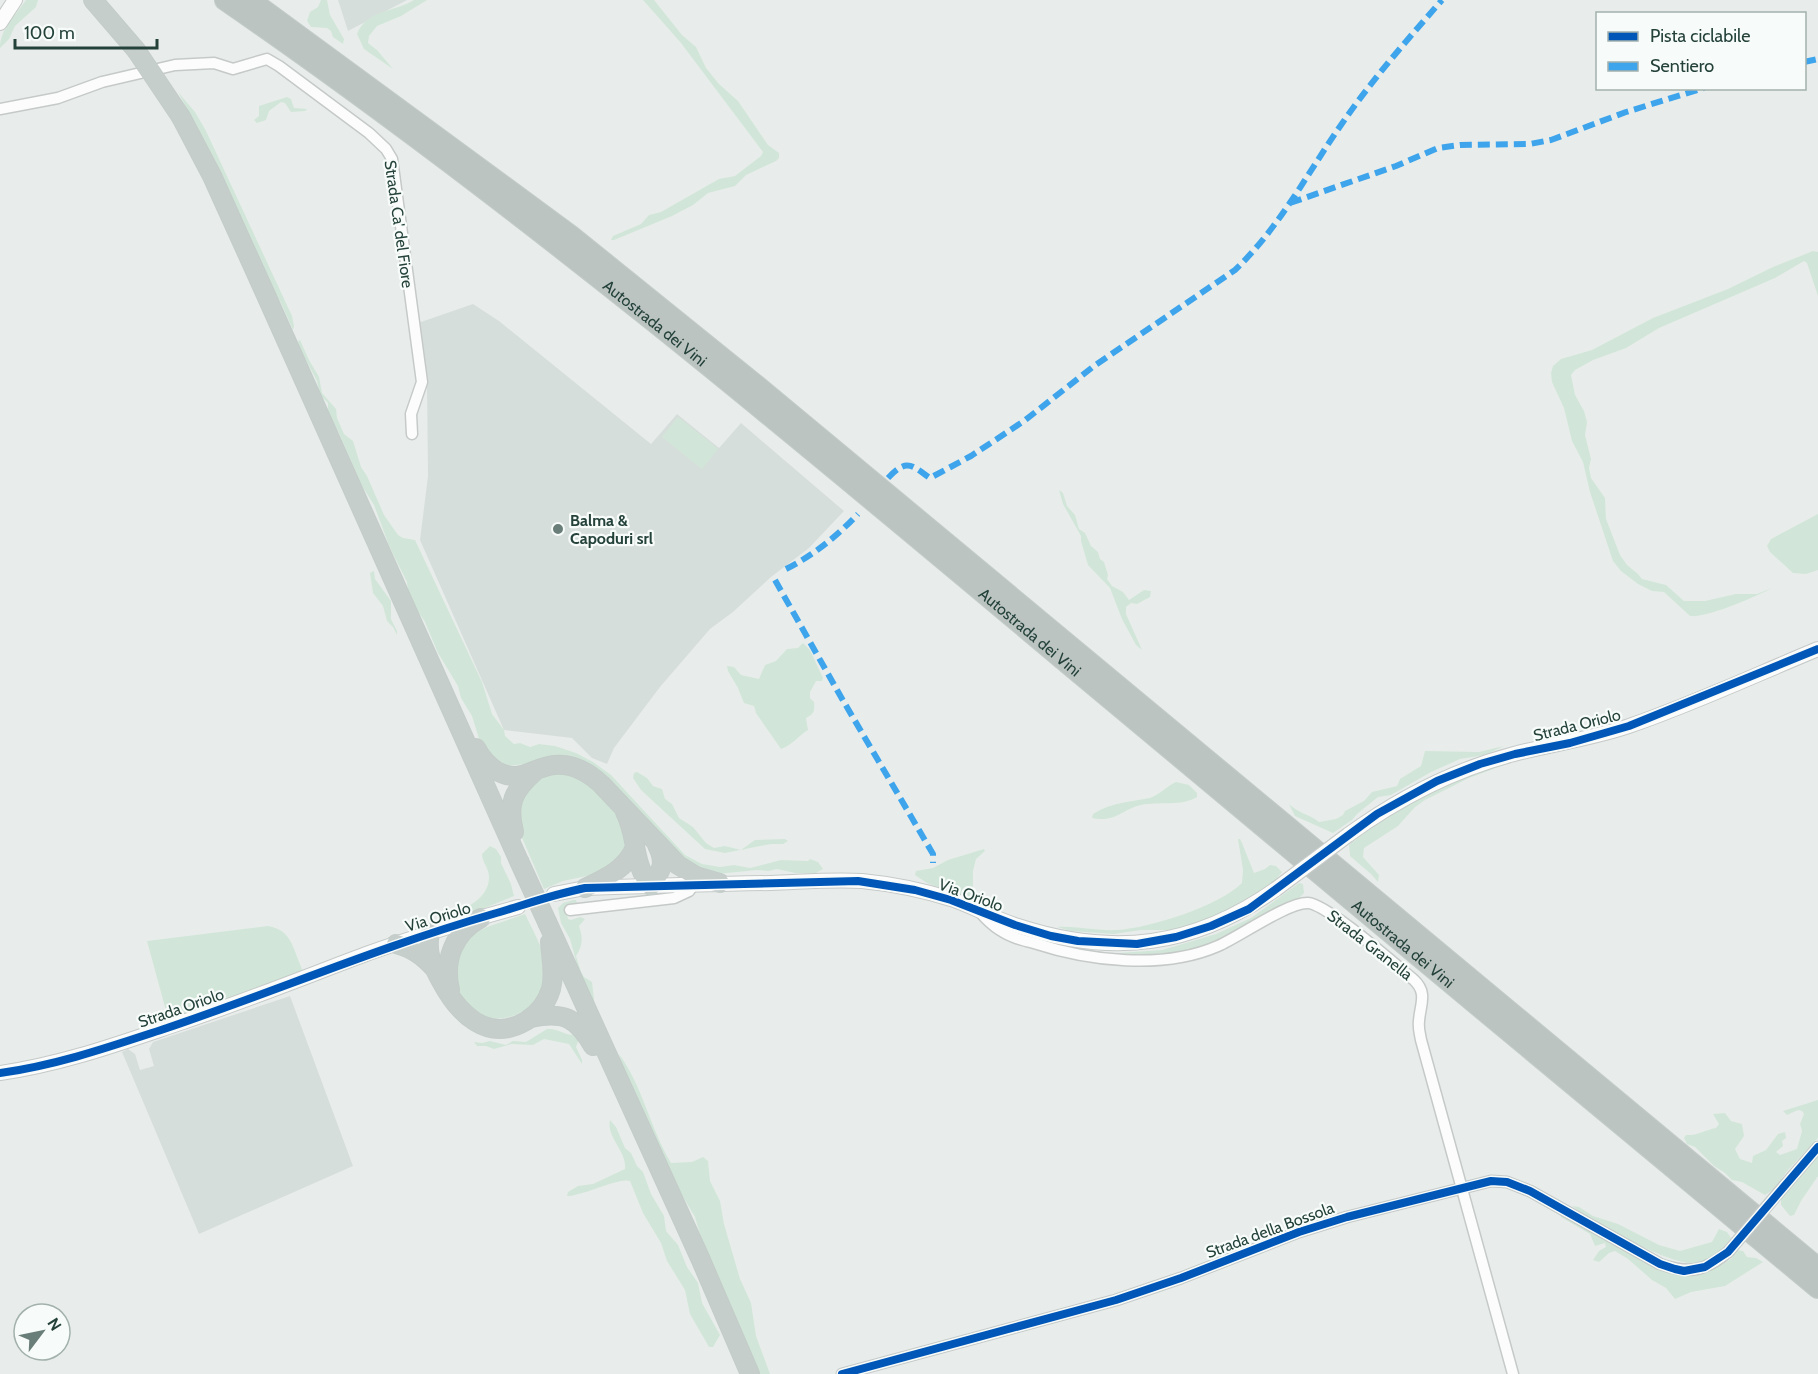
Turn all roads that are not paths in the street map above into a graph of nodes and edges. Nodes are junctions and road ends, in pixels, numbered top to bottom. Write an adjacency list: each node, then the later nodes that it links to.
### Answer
1 (15, 0): 5 (street)
2 (93, 0): 9 (highway, bridge)
3 (225, 0): 36 (highway, Autostrada dei Vini)
4 (250, 0): 35 (highway, Autostrada dei Vini)
5 (0, 23)
6 (0, 109): 7 (street, Strada Ca' del Fiore)
7 (412, 434)
8 (1818, 649): 12 (street, Strada Oriolo)
9 (462, 735): 10 (highway); 15 (highway)
10 (535, 771): 11 (highway); 15 (highway)
11 (619, 803): 13 (highway); 14 (highway)
12 (1348, 835): 22 (street, Via Oriolo, bridge)
13 (656, 842): 16 (highway); 18 (highway)
14 (634, 847): 18 (highway); 19 (highway)
15 (519, 861): 27 (highway, bridge)
16 (720, 883): 17 (street, Via Oriolo); 22 (street, Via Oriolo)
17 (694, 884): 18 (street, Via Oriolo); 23 (street)
18 (651, 886): 19 (street, Via Oriolo)
19 (585, 888): 20 (street, Via Oriolo)
20 (554, 894)
21 (518, 907): 24 (street, Via Oriolo)
22 (977, 909): 34 (street, Strada Granella)
23 (570, 910)
24 (481, 918): 25 (street, Via Oriolo); 29 (highway)
25 (430, 933): 26 (street, Via Oriolo); 29 (highway)
26 (396, 944): 28 (street, Via Oriolo); 29 (highway)
27 (553, 946): 30 (highway); 31 (highway)
28 (366, 954): 32 (street, Strada Oriolo)
29 (441, 964): 30 (highway)
30 (531, 1018): 31 (highway)
31 (609, 1061): 37 (highway)
32 (0, 1073)
33 (1818, 1147): 34 (street, Strada della Bossola, bridge)
34 (1463, 1187): 38 (street, Strada della Bossola); 39 (street, Strada Granella)
35 (1818, 1268)
36 (1818, 1288)
37 (750, 1374)
38 (842, 1374)
39 (1513, 1374)

